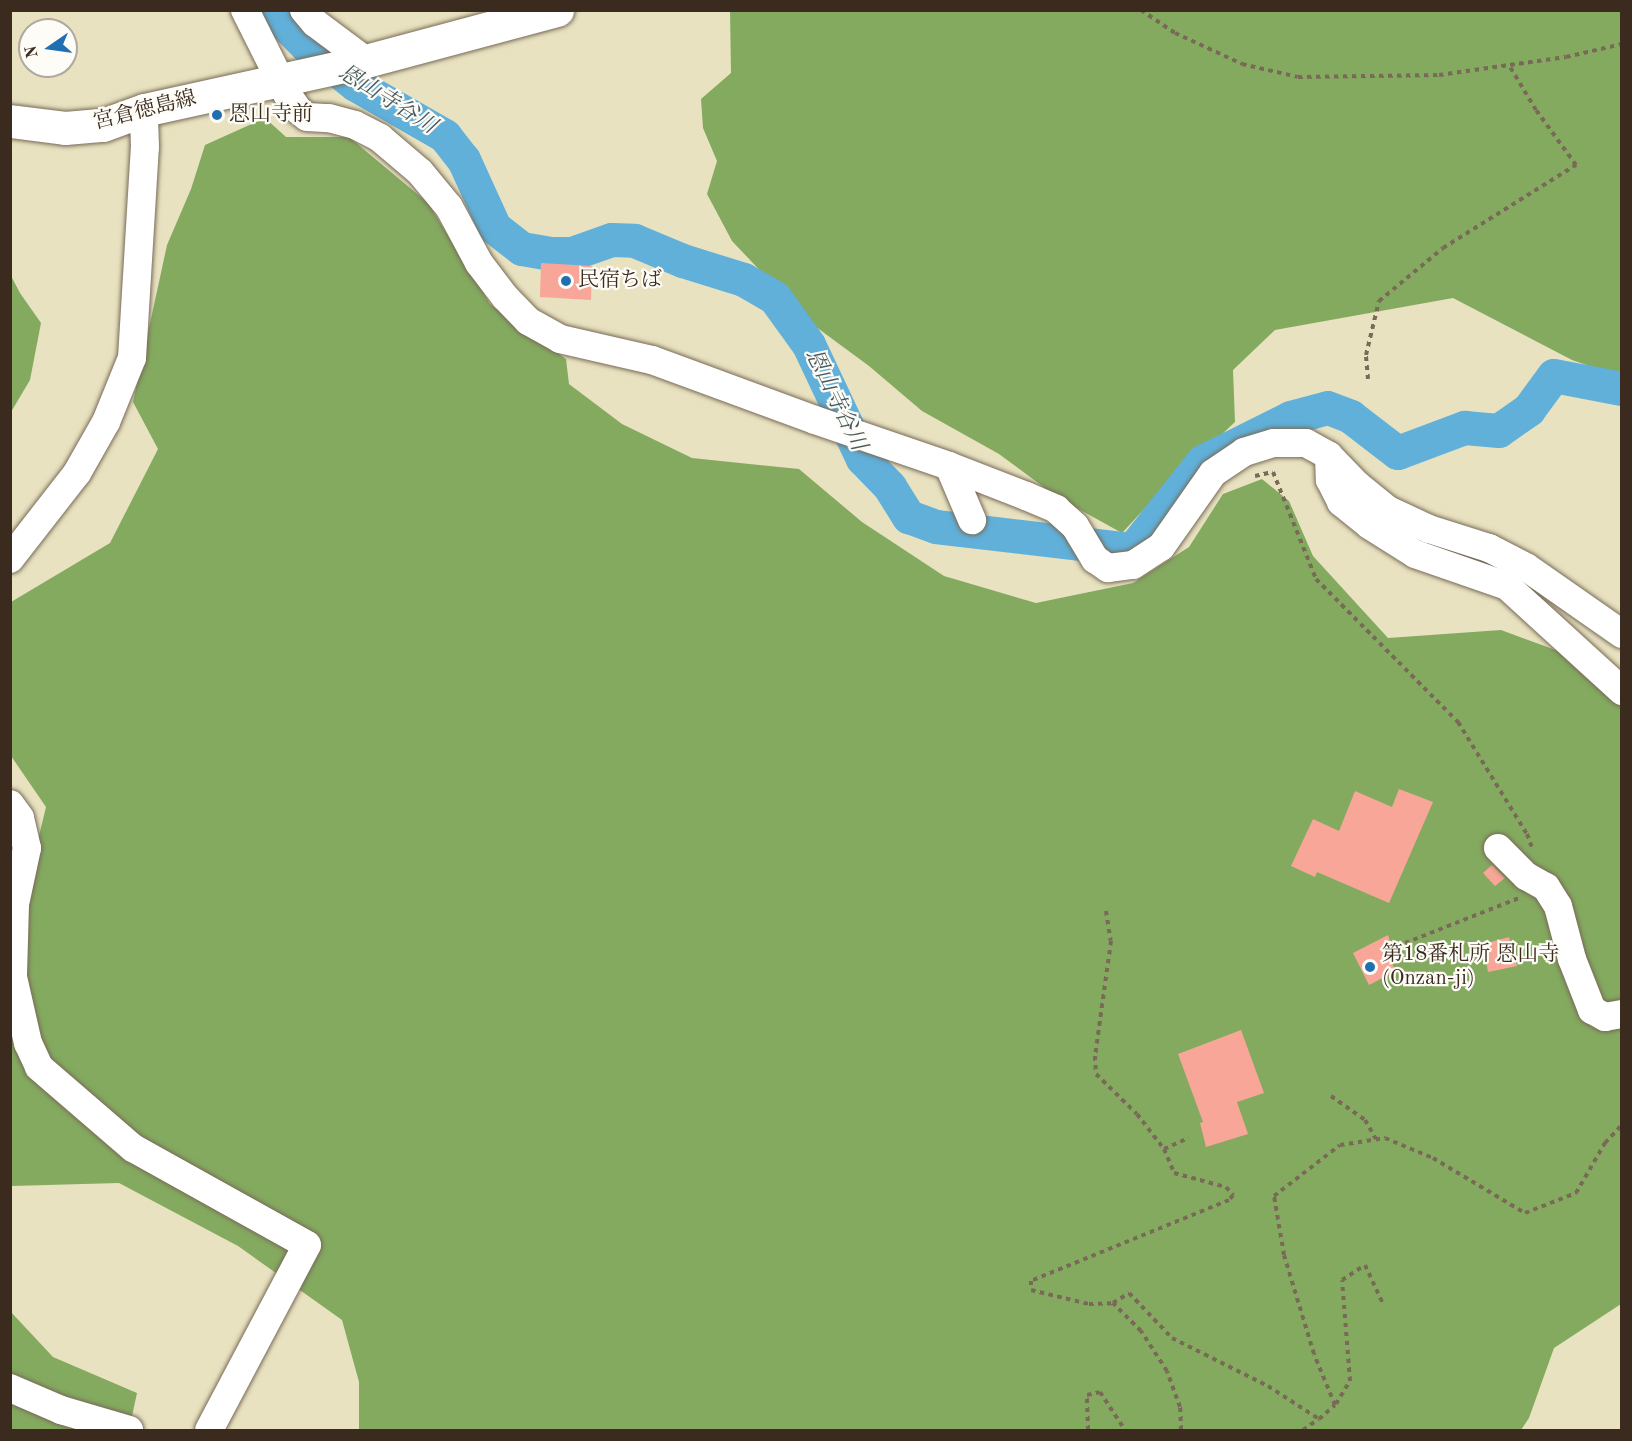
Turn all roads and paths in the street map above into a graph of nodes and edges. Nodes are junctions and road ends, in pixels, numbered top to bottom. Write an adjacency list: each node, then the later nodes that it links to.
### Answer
1 (245, 10): 8 (street)
2 (304, 10): 6 (street)
3 (557, 10): 6 (main road, 宮倉徳島線)
4 (1141, 10): 7 (path)
5 (1622, 44): 7 (path)
6 (359, 62): 8 (main road, 宮倉徳島線)
7 (1509, 65): 11 (path)
8 (294, 76): 9 (main road, 宮倉徳島線); 13 (street)
9 (144, 110): 10 (main road, 宮倉徳島線); 16 (street)
10 (10, 121)
11 (1368, 380)
12 (1329, 456): 13 (street); 17 (street); 18 (street)
13 (949, 466): 15 (street)
14 (1248, 477): 21 (path)
15 (972, 520)
16 (10, 559)
17 (1622, 634)
18 (1622, 691)
19 (10, 804): 36 (street)
20 (1498, 848): 21 (street)
21 (1546, 887): 23 (path); 24 (street)
22 (1106, 911): 29 (path)
23 (1405, 943)
24 (1622, 1014)
25 (1331, 1096): 28 (path)
26 (1622, 1125): 28 (path)
27 (1189, 1138): 29 (path)
28 (1376, 1139): 33 (path)
29 (1164, 1149): 30 (path)
30 (1113, 1303): 34 (path); 39 (path)
31 (1383, 1304): 33 (path)
32 (10, 1388): 35 (street)
33 (1335, 1405): 34 (path)
34 (1319, 1419): 40 (path)
35 (129, 1431)
36 (209, 1431)
37 (1088, 1431): 38 (path)
38 (1125, 1431)
39 (1180, 1431)
40 (1303, 1431)

